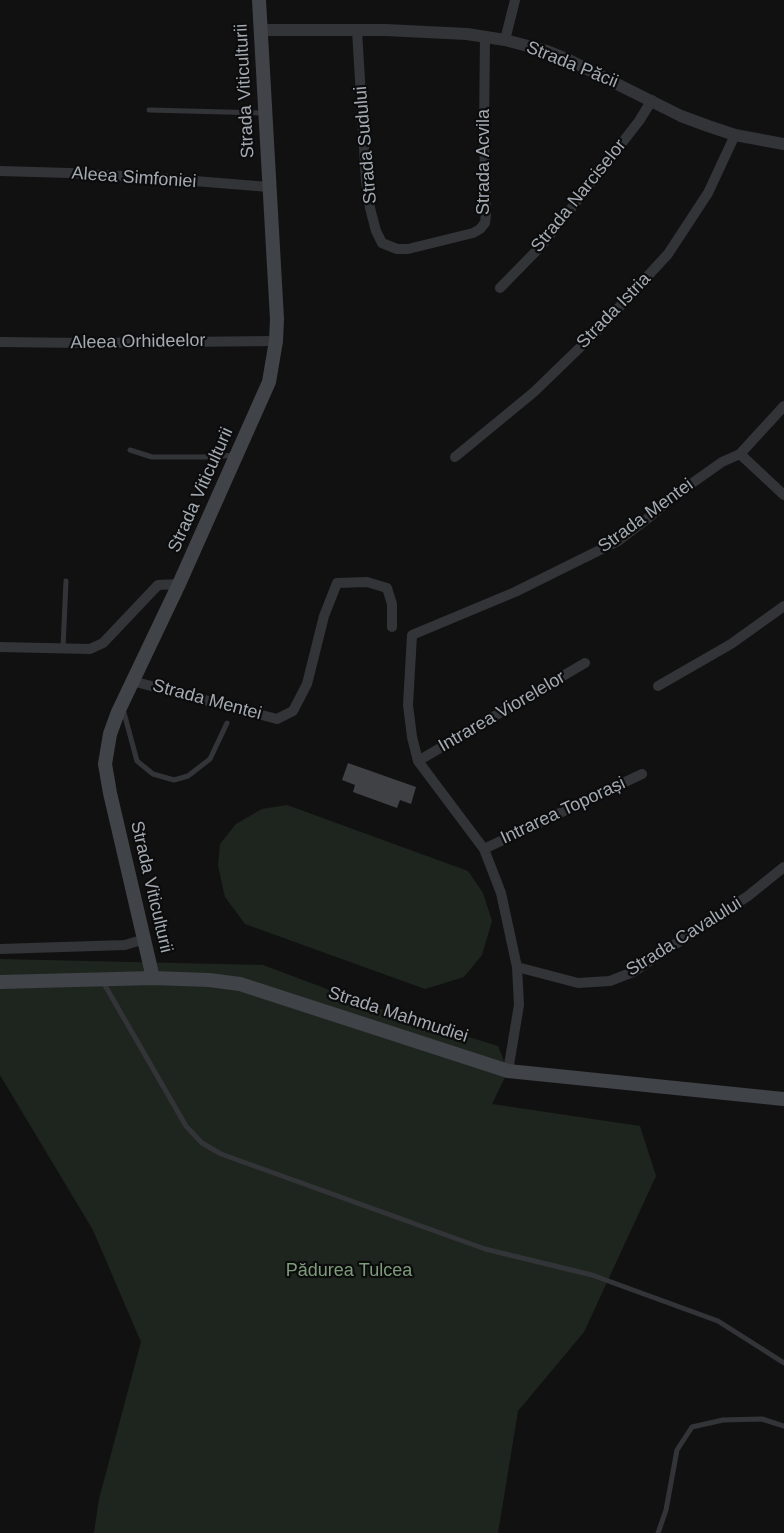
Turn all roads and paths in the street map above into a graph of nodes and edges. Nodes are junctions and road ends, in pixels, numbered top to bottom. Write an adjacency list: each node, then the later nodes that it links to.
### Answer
1 (259, 0): 3 (main road, Strada Viticulturii)
2 (515, 0): 6 (street)
3 (260, 30): 4 (street, Strada Păcii); 9 (main road, Strada Viticulturii)
4 (357, 30): 5 (street, Strada Păcii); 14 (street, Strada Sudului)
5 (485, 36): 6 (street, Strada Păcii); 14 (street, Strada Acvila)
6 (505, 40): 7 (street, Strada Păcii)
7 (652, 100): 10 (street, Strada Păcii); 15 (street, Strada Narciselor)
8 (149, 110): 9 (lane)
9 (264, 114): 13 (main road, Strada Viticulturii)
10 (735, 135): 11 (street, Strada Păcii); 22 (street, Strada Istria)
11 (784, 144)
12 (0, 171): 13 (street, Aleea Simfoniei)
13 (268, 187): 16 (main road, Strada Viticulturii)
14 (396, 249)
15 (500, 288)
16 (276, 341): 17 (street, Aleea Orhideelor); 21 (main road, Strada Viticulturii)
17 (0, 342)
18 (784, 406): 20 (street)
19 (130, 450): 21 (lane)
20 (740, 454): 23 (street); 35 (street, Strada Mentei)
21 (237, 455): 25 (main road, Strada Viticulturii)
22 (455, 457)
23 (784, 496)
24 (66, 581): 29 (lane)
25 (179, 584): 29 (street); 31 (main road, Strada Viticulturii)
26 (784, 606): 32 (street)
27 (392, 627): 31 (street, Strada Mentei)
28 (0, 647): 29 (street)
29 (63, 648)
30 (585, 663): 35 (street, Intrarea Viorelelor)
31 (132, 680): 33 (main road, Strada Viticulturii)
32 (658, 686)
33 (121, 704): 34 (lane); 39 (main road, Strada Viticulturii)
34 (227, 722)
35 (418, 761): 37 (street)
36 (642, 774): 37 (street, Intrarea Toporași)
37 (484, 849): 41 (street)
38 (784, 867): 41 (street, Strada Cavalului)
39 (145, 939): 40 (street); 42 (main road, Strada Viticulturii)
40 (0, 949)
41 (516, 967): 45 (street)
42 (153, 978): 43 (main road, Strada Mahmudiei); 45 (main road, Strada Mahmudiei)
43 (102, 980): 44 (main road, Strada Mahmudiei); 47 (lane)
44 (0, 982)
45 (508, 1071): 46 (main road, Strada Mahmudiei)
46 (784, 1099)
47 (784, 1363)
48 (784, 1426): 49 (lane)
49 (658, 1533)

